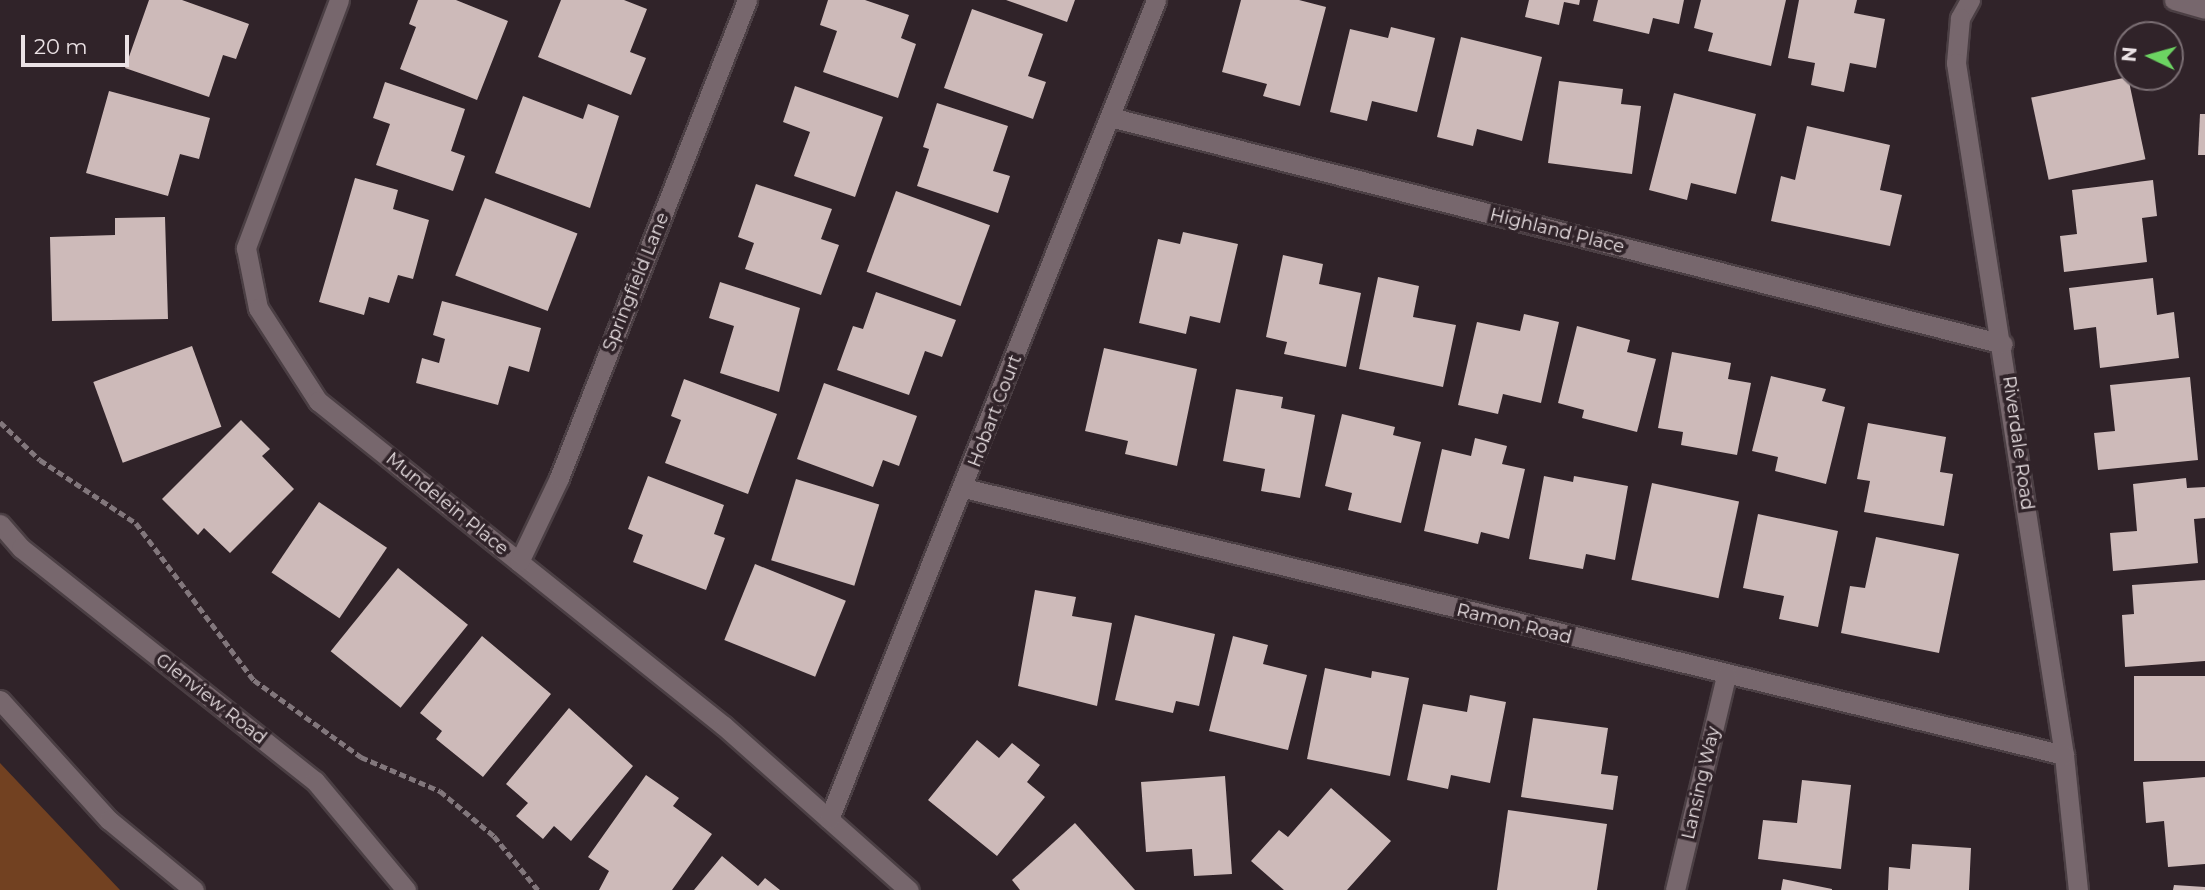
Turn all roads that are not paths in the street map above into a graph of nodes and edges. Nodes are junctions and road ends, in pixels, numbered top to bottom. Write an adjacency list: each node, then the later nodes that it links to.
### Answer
1 (339, 0): 11 (street, Mundelein Place)
2 (747, 0): 11 (street, Springfield Lane)
3 (1156, 0): 7 (street, Hobart Court)
4 (1970, 0): 8 (street, Riverdale Road)
5 (2174, 0): 6 (street)
6 (2205, 9)
7 (1110, 117): 8 (street, Highland Place); 9 (street, Hobart Court)
8 (2003, 344): 14 (street, Riverdale Road)
9 (964, 488): 12 (street, Ramon Road); 15 (street, Hobart Court)
10 (0, 524): 17 (street, Glenview Road)
11 (519, 562): 15 (street, Mundelein Place)
12 (1726, 676): 14 (street, Ramon Road); 19 (street, Lansing Way)
13 (0, 700): 16 (street)
14 (2064, 755): 20 (street, Riverdale Road)
15 (829, 819): 18 (street, Mundelein Place)
16 (194, 890)
17 (406, 890)
18 (909, 890)
19 (1675, 890)
20 (2078, 890)

